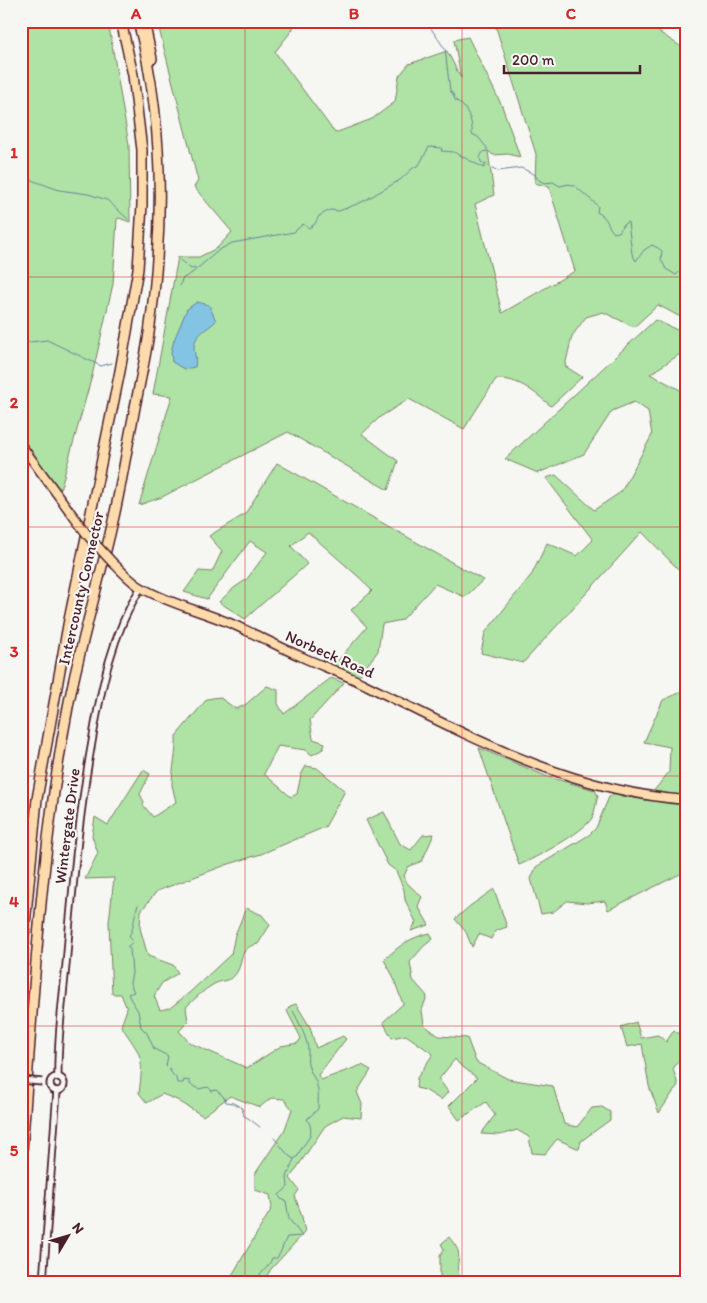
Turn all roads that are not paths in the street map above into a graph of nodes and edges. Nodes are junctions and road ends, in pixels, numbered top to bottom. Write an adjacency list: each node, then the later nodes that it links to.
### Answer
1 (121, 21): 8 (highway, Intercounty Connector)
2 (138, 21): 4 (highway, Intercounty Connector)
3 (144, 21): 4 (highway)
4 (154, 103): 13 (highway, Intercounty Connector)
5 (21, 445): 6 (main road, Norbeck Road, bridge)
6 (141, 587): 7 (main road, Norbeck Road); 9 (street, Wintergate Drive)
7 (686, 800)
8 (21, 967)
9 (58, 1077): 11 (street); 12 (street)
10 (21, 1080): 11 (street, bridge)
11 (50, 1082): 12 (street)
12 (57, 1091): 14 (street)
13 (21, 1164)
14 (42, 1282)

